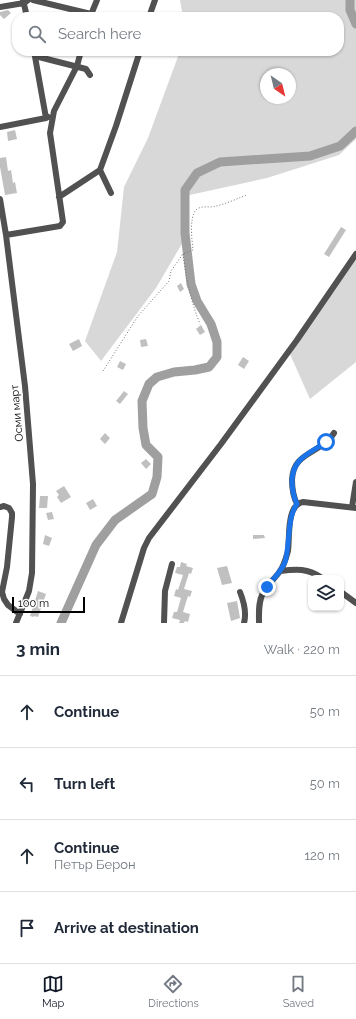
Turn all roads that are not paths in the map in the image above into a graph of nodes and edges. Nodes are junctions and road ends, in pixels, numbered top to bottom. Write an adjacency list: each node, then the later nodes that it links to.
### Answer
1 (33, 0): 7 (street)
2 (97, 0): 8 (street)
3 (155, 0): 9 (street)
4 (25, 1): 5 (street); 6 (street)
5 (0, 7)
6 (26, 12)
7 (76, 12)
8 (92, 12)
9 (151, 12)
10 (35, 56): 17 (street)
11 (44, 56): 14 (street)
12 (80, 56): 14 (street)
13 (138, 56): 19 (street)
14 (77, 66): 15 (street); 16 (street)
15 (90, 75)
16 (54, 112): 17 (street); 21 (street)
17 (46, 118): 18 (street)
18 (0, 127)
19 (100, 170): 20 (street); 21 (street)
20 (111, 193)
21 (59, 197): 23 (street)
22 (0, 199): 23 (street, Осми март)
23 (6, 235): 36 (street, Осми март)
24 (356, 254): 38 (street)
25 (334, 433): 27 (street)
26 (356, 482): 29 (street)
27 (297, 504): 29 (street); 31 (street)
28 (0, 507): 36 (street)
29 (354, 508)
30 (172, 564): 39 (street)
31 (280, 571): 32 (street); 41 (street)
32 (318, 575)
33 (240, 592): 40 (street)
34 (344, 594): 35 (street)
35 (356, 603)
36 (20, 614): 37 (street, Осми март)
37 (16, 623)
38 (121, 623)
39 (164, 623)
40 (244, 623)
41 (258, 623)

